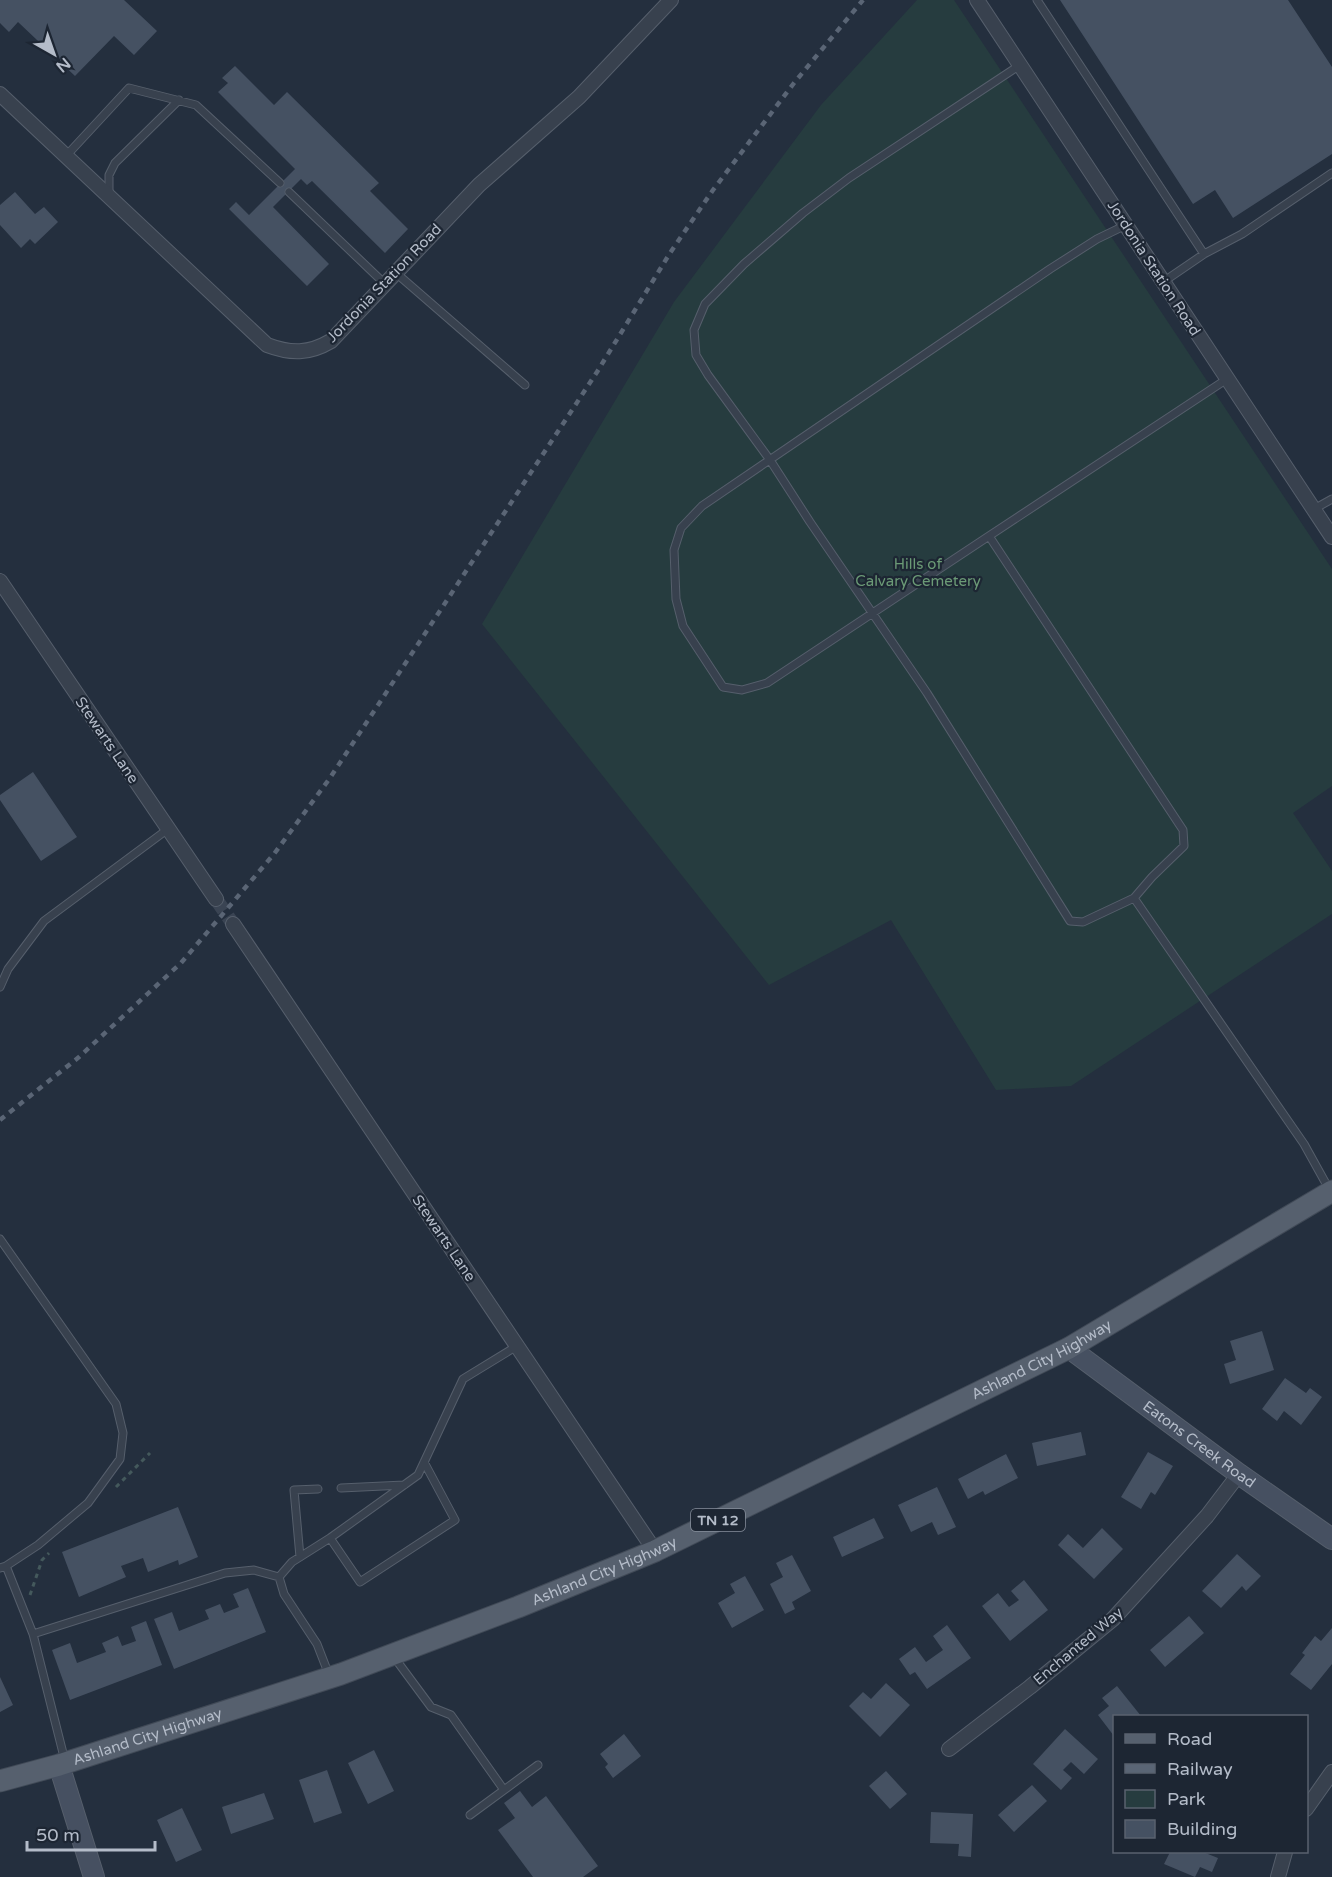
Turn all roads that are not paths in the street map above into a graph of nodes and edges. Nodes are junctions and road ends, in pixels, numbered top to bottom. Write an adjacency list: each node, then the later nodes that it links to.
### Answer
1 (671, 0): 14 (street, Jordonia Station Road)
2 (977, 0): 4 (street, Jordonia Station Road)
3 (1037, 0): 13 (lane)
4 (1020, 65): 12 (street, Jordonia Station Road); 19 (lane)
5 (0, 94): 7 (street, Jordonia Station Road)
6 (179, 100): 7 (lane); 9 (lane); 11 (lane)
7 (66, 156): 11 (street, Jordonia Station Road)
8 (1332, 173): 13 (lane)
9 (280, 183)
10 (290, 192): 16 (lane)
11 (109, 195): 16 (street, Jordonia Station Road)
12 (1126, 225): 15 (street, Jordonia Station Road); 19 (lane)
13 (1204, 254): 15 (lane)
14 (396, 273): 16 (street, Jordonia Station Road); 18 (lane)
15 (1163, 282): 17 (street, Jordonia Station Road)
16 (385, 284)
17 (1227, 379): 21 (street, Jordonia Station Road); 22 (lane)
18 (525, 385)
19 (770, 459): 25 (lane); 25 (lane)
20 (1332, 499): 21 (lane)
21 (1314, 509): 23 (street, Jordonia Station Road)
22 (989, 536): 25 (lane); 27 (lane)
23 (1332, 537)
24 (0, 581): 26 (street, Stewarts Lane)
25 (872, 613): 27 (lane)
26 (168, 829): 28 (street, Stewarts Lane); 30 (lane)
27 (1134, 898): 31 (lane)
28 (216, 899)
29 (233, 924): 33 (street, Stewarts Lane)
30 (0, 987)
31 (1331, 1191): 34 (main road, Ashland City Highway / TN 12)
32 (0, 1239): 44 (lane)
33 (517, 1346): 35 (lane); 42 (street, Stewarts Lane)
34 (1069, 1348): 36 (street, Eatons Creek Road); 42 (main road, Ashland City Highway / TN 12)
35 (424, 1462): 37 (lane); 40 (lane)
36 (1239, 1474): 41 (street, Eatons Creek Road); 49 (street, Enchanted Way)
37 (404, 1485): 38 (lane); 40 (lane)
38 (341, 1488)
39 (318, 1489): 43 (lane)
40 (330, 1538): 43 (lane)
41 (1332, 1539)
42 (655, 1551): 47 (main road, Ashland City Highway / TN 12)
43 (300, 1557): 45 (lane)
44 (3, 1567): 46 (lane)
45 (279, 1577): 46 (lane); 48 (lane)
46 (33, 1634): 50 (lane)
47 (392, 1654): 48 (main road, Ashland City Highway / TN 12); 54 (lane)
48 (330, 1677): 50 (main road, Ashland City Highway / TN 12)
49 (949, 1749)
50 (62, 1764): 53 (main road, Ashland City Highway / TN 12); 58 (street)
51 (538, 1765): 54 (lane)
52 (1332, 1773): 55 (street)
53 (0, 1781)
54 (504, 1790): 56 (lane)
55 (1308, 1806)
56 (470, 1815)
57 (1284, 1853): 59 (street)
58 (94, 1877)
59 (1278, 1877)

